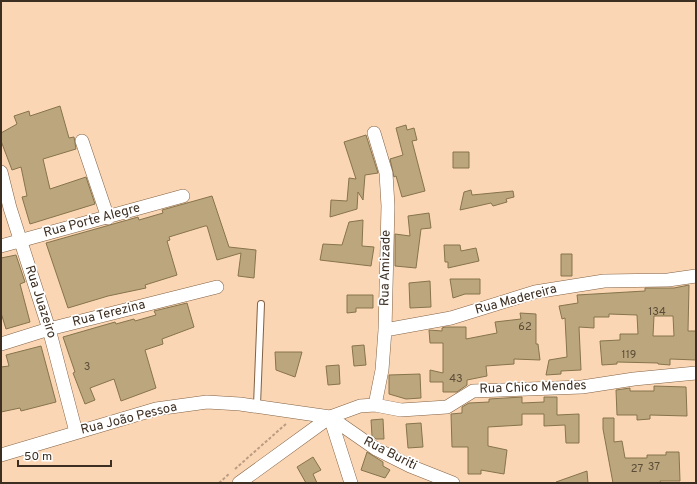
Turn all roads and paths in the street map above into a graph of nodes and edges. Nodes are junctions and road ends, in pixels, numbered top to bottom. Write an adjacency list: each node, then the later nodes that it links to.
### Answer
1 (374, 133): 12 (street, Rua Amizade)
2 (82, 141): 5 (street)
3 (1, 172): 6 (street, Rua Juazeiro)
4 (183, 196): 5 (street, Rua Porte Alegre)
5 (108, 218): 6 (street, Rua Porte Alegre)
6 (20, 240): 7 (street, Rua Porte Alegre); 11 (street, Rua Juazeiro)
7 (1, 246)
8 (696, 276): 12 (street, Rua Madereira)
9 (217, 287): 11 (street, Rua Terezina)
10 (261, 304): 15 (lane)
11 (49, 329): 13 (street, Rua Terezina); 19 (street, Rua Juazeiro)
12 (385, 330): 16 (street, Rua Amizade)
13 (1, 344)
14 (696, 373): 16 (street, Rua Chico Mendes)
15 (257, 405): 17 (street, Rua João Pessoa); 19 (street, Rua João Pessoa)
16 (375, 405): 18 (street, Rua Chico Mendes)
17 (300, 412): 18 (street, Rua João Pessoa); 21 (path)
18 (330, 417): 22 (street); 23 (street); 24 (street, Rua Buriti)
19 (76, 432): 20 (street, Rua João Pessoa)
20 (1, 455)
21 (219, 483)
22 (239, 483)
23 (351, 483)
24 (454, 483)

